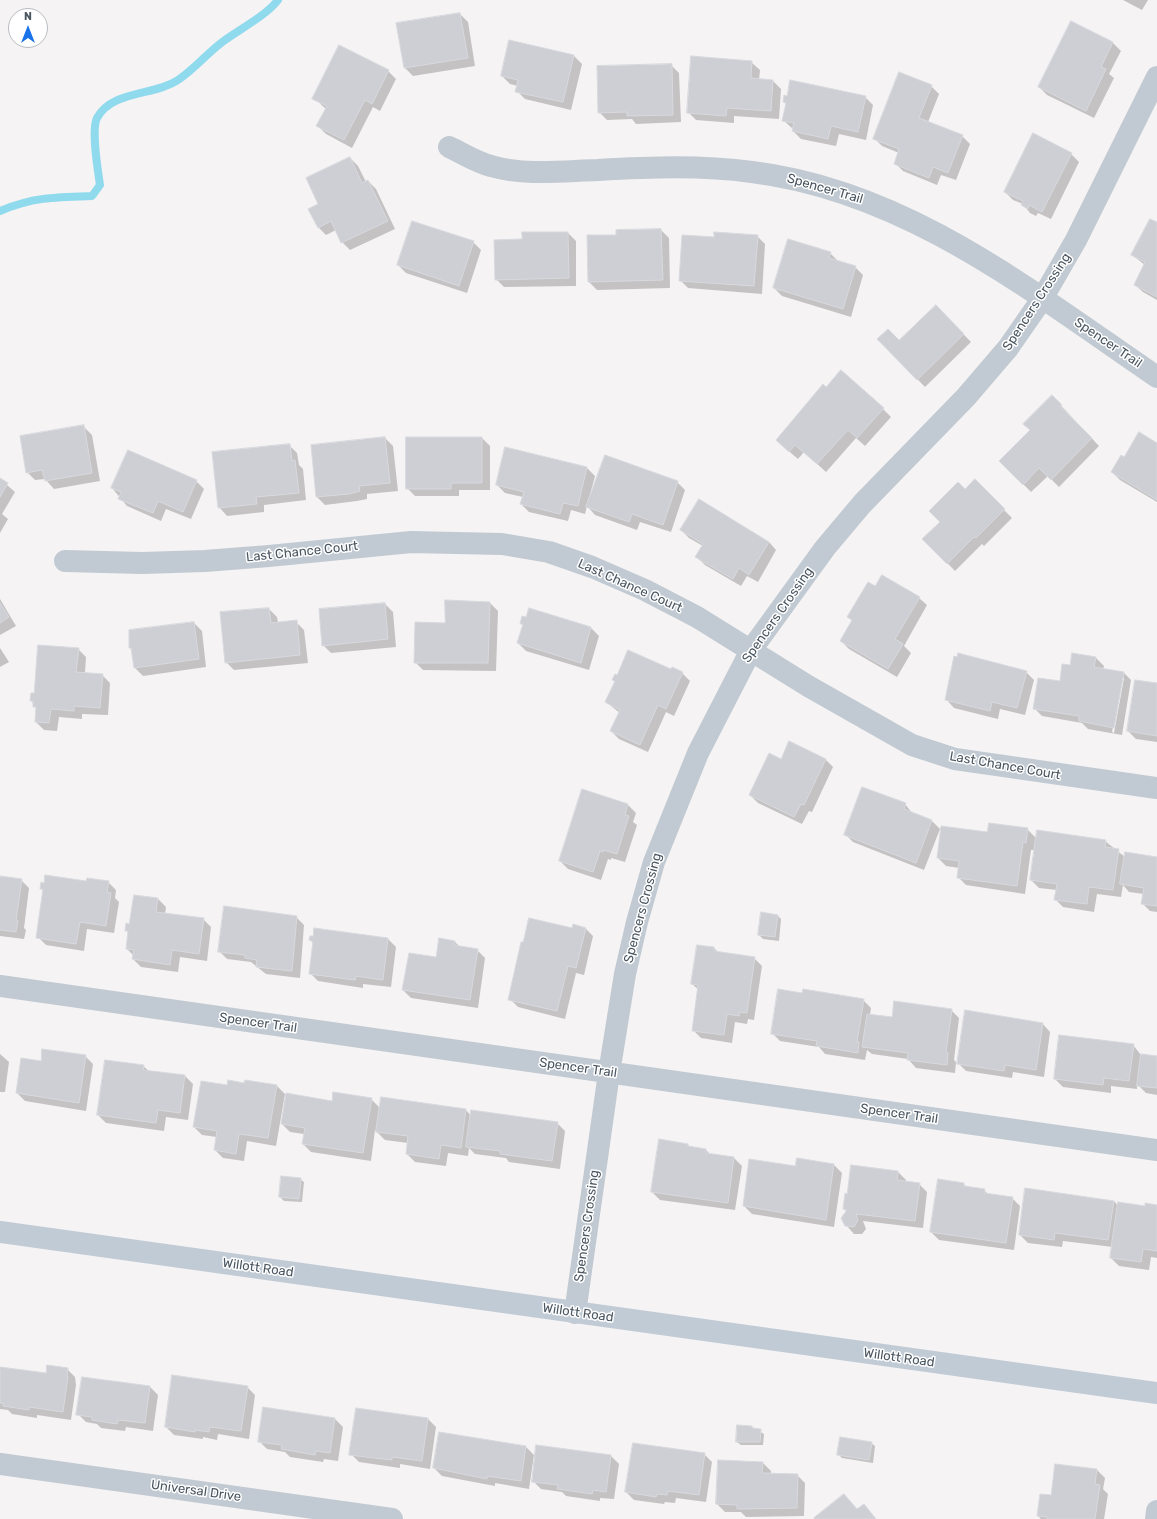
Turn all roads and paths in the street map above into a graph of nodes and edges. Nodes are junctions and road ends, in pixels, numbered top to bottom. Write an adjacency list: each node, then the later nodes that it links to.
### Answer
1 (1157, 77): 3 (street, Spencers Crossing)
2 (449, 147): 3 (street, Spencer Trail)
3 (1042, 299): 4 (street, Spencer Trail); 6 (street, Spencers Crossing)
4 (1157, 377)
5 (65, 561): 6 (street, Last Chance Court)
6 (750, 650): 7 (street, Last Chance Court); 9 (street, Spencers Crossing)
7 (1157, 788)
8 (0, 986): 9 (street, Spencer Trail)
9 (609, 1073): 10 (street, Spencer Trail); 12 (street, Spencers Crossing)
10 (1157, 1150)
11 (0, 1232): 12 (main road, Willott Road)
12 (575, 1313): 13 (main road, Willott Road)
13 (1157, 1393)
14 (0, 1464): 16 (street, Universal Drive)
15 (1157, 1511): 17 (street)
16 (392, 1519)
17 (1156, 1519)

